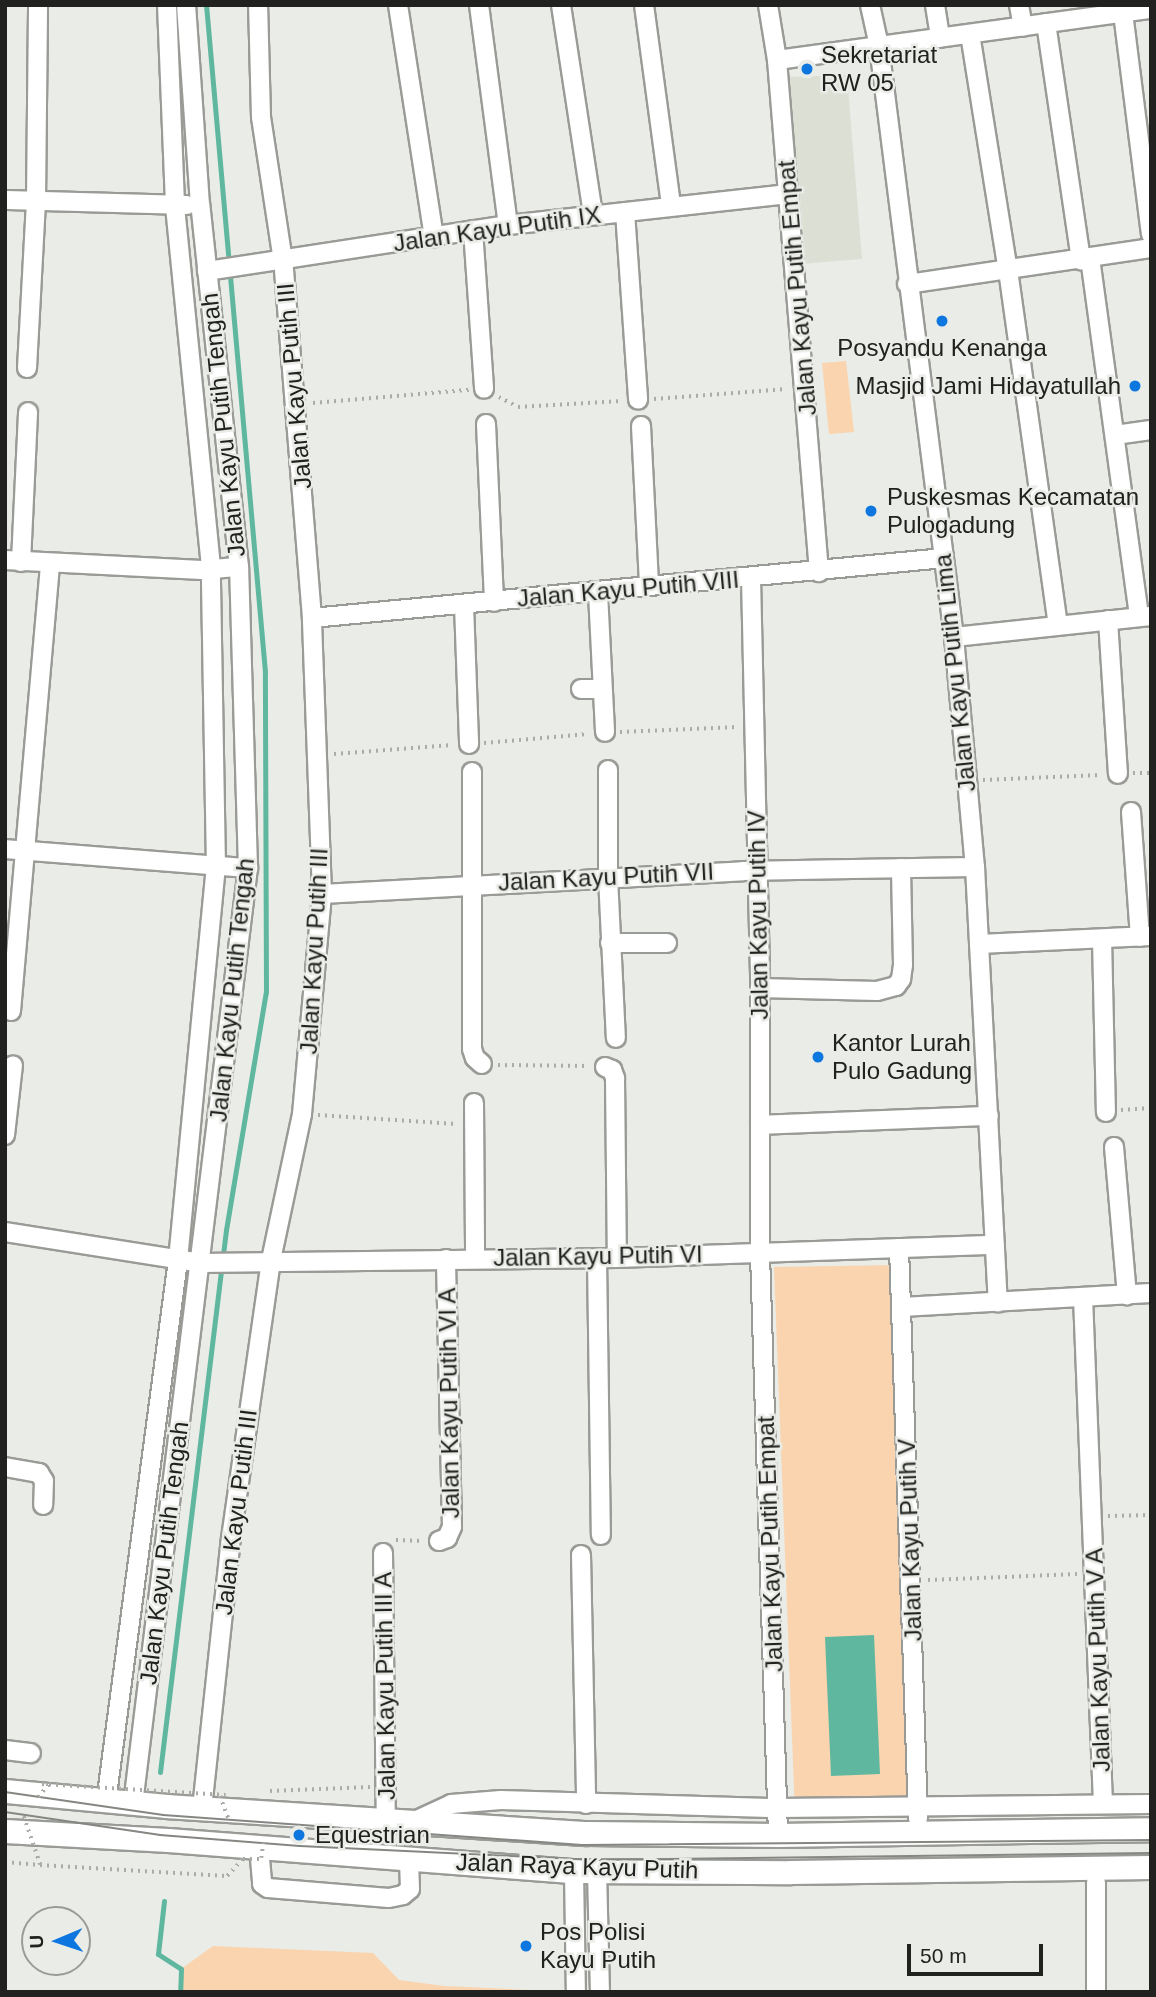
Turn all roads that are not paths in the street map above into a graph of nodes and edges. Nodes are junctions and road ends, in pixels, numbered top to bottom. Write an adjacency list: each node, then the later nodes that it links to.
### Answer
1 (38, 5): 24 (street)
2 (167, 5): 25 (street, Jalan Kayu Putih Tengah)
3 (186, 5): 26 (street, Jalan Kayu Putih Tengah)
4 (258, 5): 36 (street, Jalan Kayu Putih III)
5 (398, 5): 33 (street)
6 (480, 5): 30 (street)
7 (561, 5): 29 (street)
8 (644, 5): 27 (street)
9 (768, 5): 20 (street, Jalan Kayu Putih Empat)
10 (870, 5): 19 (street, Jalan Kayu Putih Lima)
11 (935, 5): 18 (street)
12 (1019, 5): 16 (street)
13 (1151, 9): 14 (street)
14 (1116, 11): 15 (street); 21 (street)
15 (1046, 23): 16 (street); 35 (street)
16 (1023, 27): 17 (street)
17 (970, 34): 18 (street); 38 (street)
18 (940, 38): 19 (street)
19 (879, 46): 20 (street); 39 (street, Jalan Kayu Putih Lima)
20 (777, 60): 22 (street, Jalan Kayu Putih Empat)
21 (1144, 126): 32 (street)
22 (788, 194): 27 (street, Jalan Kayu Putih IX); 53 (street, Jalan Kayu Putih Empat)
23 (5, 200): 24 (street)
24 (36, 201): 25 (street); 40 (street)
25 (175, 204): 26 (street); 51 (street, Jalan Kayu Putih Tengah)
26 (200, 205): 37 (street, Jalan Kayu Putih Tengah)
27 (671, 206): 28 (street, Jalan Kayu Putih IX)
28 (625, 212): 29 (street, Jalan Kayu Putih IX); 42 (street)
29 (593, 215): 30 (street, Jalan Kayu Putih IX)
30 (508, 225): 31 (street, Jalan Kayu Putih IX)
31 (473, 230): 33 (street, Jalan Kayu Putih IX); 41 (street)
32 (1151, 234)
33 (434, 237): 36 (street, Jalan Kayu Putih IX)
34 (1151, 248): 35 (street)
35 (1086, 259): 38 (street); 47 (street)
36 (283, 261): 37 (street, Jalan Kayu Putih IX); 60 (street, Jalan Kayu Putih III)
37 (215, 270): 52 (street, Jalan Kayu Putih Tengah)
38 (1008, 270): 39 (street); 62 (street)
39 (907, 284): 48 (street, Jalan Kayu Putih Lima)
40 (27, 368)
41 (484, 389)
42 (638, 400)
43 (28, 412): 49 (street)
44 (486, 424): 57 (street)
45 (641, 426): 55 (street)
46 (1151, 430): 47 (street)
47 (1115, 435): 59 (street)
48 (944, 558): 53 (street, Jalan Kayu Putih VIII); 63 (street, Jalan Kayu Putih Lima)
49 (13, 561): 50 (street)
50 (50, 564): 51 (street); 73 (street)
51 (208, 570): 52 (street); 74 (street, Jalan Kayu Putih Tengah)
52 (239, 571): 75 (street, Jalan Kayu Putih Tengah)
53 (819, 572): 54 (street, Jalan Kayu Putih VIII)
54 (751, 578): 55 (street, Jalan Kayu Putih VIII); 78 (street, Jalan Kayu Putih IV)
55 (649, 586): 56 (street, Jalan Kayu Putih VIII)
56 (598, 593): 57 (street, Jalan Kayu Putih VIII); 64 (street)
57 (494, 602): 58 (street, Jalan Kayu Putih VIII)
58 (464, 605): 60 (street, Jalan Kayu Putih VIII); 67 (street)
59 (1145, 617): 61 (street)
60 (312, 618): 81 (street, Jalan Kayu Putih III)
61 (1108, 620): 62 (street); 70 (street)
62 (1058, 626): 63 (street)
63 (954, 637): 76 (street, Jalan Kayu Putih Lima)
64 (602, 689): 65 (street); 66 (street)
65 (581, 690)
66 (605, 732)
67 (469, 744)
68 (608, 770): 79 (street)
69 (472, 772): 80 (street)
70 (1118, 774)
71 (1132, 812): 82 (street)
72 (5, 849): 73 (street)
73 (27, 851): 74 (street); 88 (street)
74 (216, 863): 75 (street); 107 (street, Jalan Kayu Putih Tengah)
75 (248, 863): 109 (street, Jalan Kayu Putih Tengah)
76 (975, 867): 77 (street, Jalan Kayu Putih VII); 86 (street, Jalan Kayu Putih Lima)
77 (901, 868): 78 (street, Jalan Kayu Putih VII); 87 (street)
78 (758, 871): 79 (street, Jalan Kayu Putih VII); 87 (street, Jalan Kayu Putih IV)
79 (608, 877): 80 (street, Jalan Kayu Putih VII); 84 (street)
80 (474, 884): 81 (street, Jalan Kayu Putih VII); 90 (street)
81 (322, 894): 108 (street, Jalan Kayu Putih III)
82 (1145, 936): 83 (street)
83 (1102, 939): 86 (street); 94 (street)
84 (610, 943): 85 (street); 89 (street)
85 (667, 943)
86 (979, 944): 95 (street, Jalan Kayu Putih Lima)
87 (760, 988): 96 (street, Jalan Kayu Putih IV)
88 (11, 1011)
89 (616, 1038)
90 (482, 1064)
91 (13, 1065): 97 (street)
92 (605, 1067): 105 (street)
93 (474, 1103): 103 (street)
94 (1106, 1112)
95 (989, 1116): 96 (street); 100 (street, Jalan Kayu Putih Lima)
96 (760, 1125): 102 (street, Jalan Kayu Putih IV)
97 (5, 1135)
98 (1114, 1147): 111 (street)
99 (5, 1232): 107 (street, Jalan Kayu Putih VI)
100 (995, 1245): 101 (street, Jalan Kayu Putih VI); 113 (street, Jalan Kayu Putih Lima)
101 (899, 1248): 102 (street, Jalan Kayu Putih VI); 114 (street, Jalan Kayu Putih V)
102 (761, 1253): 105 (street, Jalan Kayu Putih VI); 131 (street, Jalan Kayu Putih Empat)
103 (475, 1258): 104 (street, Jalan Kayu Putih VI); 106 (street, Jalan Kayu Putih VI)
104 (597, 1258): 105 (street, Jalan Kayu Putih VI); 117 (street)
105 (617, 1258)
106 (446, 1259): 108 (street, Jalan Kayu Putih VI); 118 (street, Jalan Kayu Putih VI A)
107 (178, 1260): 109 (street, Jalan Kayu Putih VI); 124 (street, Jalan Kayu Putih Tengah)
108 (265, 1260): 109 (street, Jalan Kayu Putih VI); 125 (street, Jalan Kayu Putih III)
109 (207, 1263): 126 (street, Jalan Kayu Putih Tengah)
110 (1151, 1293): 111 (street)
111 (1127, 1295): 112 (street)
112 (1083, 1297): 113 (street); 128 (street, Jalan Kayu Putih V A)
113 (999, 1302): 114 (street)
114 (902, 1307): 130 (street, Jalan Kayu Putih V)
115 (5, 1467): 116 (street)
116 (43, 1505)
117 (601, 1535)
118 (439, 1541)
119 (383, 1553): 132 (street, Jalan Kayu Putih III A)
120 (581, 1555): 127 (street)
121 (5, 1749): 122 (street)
122 (31, 1753)
123 (5, 1791): 124 (main road, Jalan Raya Kayu Putih)
124 (106, 1802): 126 (main road, Jalan Raya Kayu Putih)
125 (211, 1802): 126 (main road, Jalan Raya Kayu Putih); 132 (main road, Jalan Raya Kayu Putih)
126 (136, 1804)
127 (586, 1804): 131 (street, Jalan Raya Kayu Putih); 133 (street, Jalan Raya Kayu Putih)
128 (1103, 1804): 129 (street, Jalan Raya Kayu Putih); 130 (street, Jalan Raya Kayu Putih)
129 (1151, 1804)
130 (918, 1807): 131 (street, Jalan Raya Kayu Putih); 136 (street, Jalan Kayu Putih V)
131 (778, 1808): 137 (street, Jalan Kayu Putih Empat)
132 (386, 1820): 133 (main road, Jalan Raya Kayu Putih)
133 (415, 1821): 137 (main road, Jalan Raya Kayu Putih)
134 (1147, 1830): 136 (main road, Jalan Raya Kayu Putih); 140 (main road)
135 (5, 1831): 138 (main road, Jalan Raya Kayu Putih)
136 (919, 1832): 137 (main road, Jalan Raya Kayu Putih)
137 (778, 1836)
138 (262, 1852): 139 (main road, Jalan Raya Kayu Putih); 139 (street)
139 (409, 1859): 141 (main road, Jalan Raya Kayu Putih)
140 (1147, 1867): 141 (main road, Jalan Raya Kayu Putih)
141 (586, 1871): 143 (street); 144 (street)
142 (1096, 1883): 145 (street)
143 (576, 1992)
144 (600, 1992)
145 (1096, 1992)

